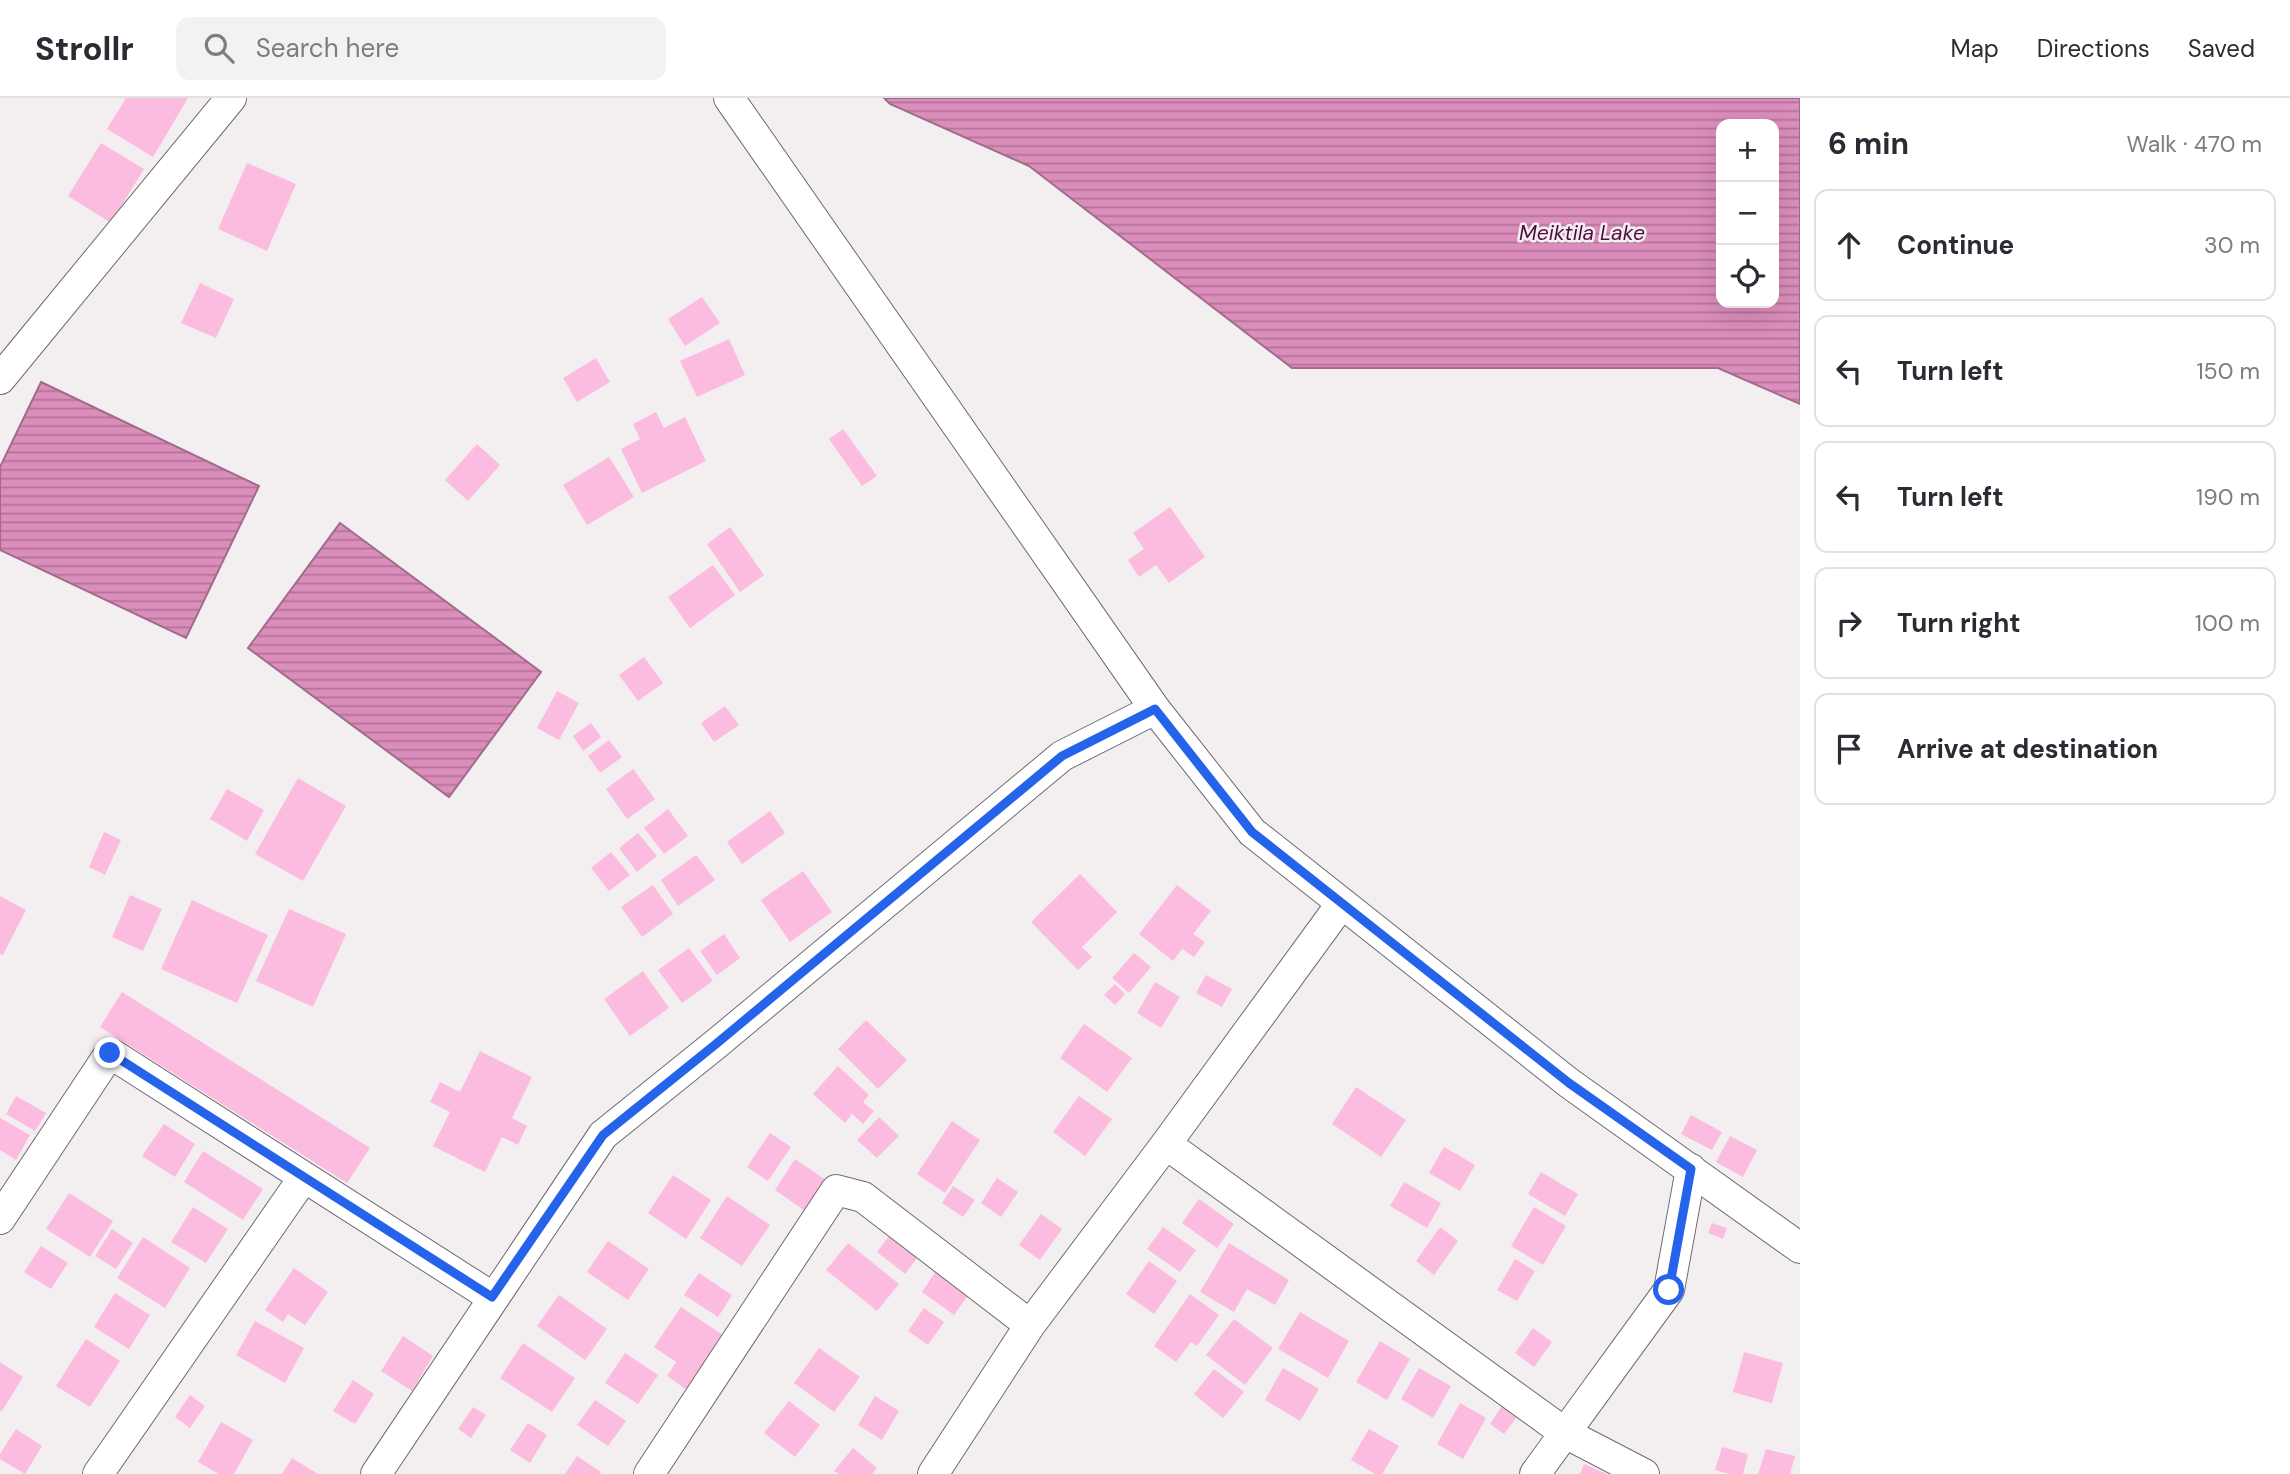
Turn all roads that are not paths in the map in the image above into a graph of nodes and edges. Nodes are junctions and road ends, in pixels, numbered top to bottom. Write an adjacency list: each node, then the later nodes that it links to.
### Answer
1 (231, 98): 3 (street)
2 (729, 98): 4 (street)
3 (0, 379)
4 (1155, 709): 5 (street); 11 (street)
5 (1342, 903): 6 (street); 7 (street)
6 (1166, 1144): 12 (street); 13 (street)
7 (1691, 1169): 10 (street); 13 (street)
8 (304, 1177): 9 (street); 11 (street); 14 (street)
9 (0, 1219)
10 (1800, 1248)
11 (492, 1297): 15 (street)
12 (1030, 1325): 16 (street); 17 (street)
13 (1565, 1433): 18 (street); 19 (street)
14 (98, 1474)
15 (376, 1474)
16 (649, 1474)
17 (933, 1474)
18 (1535, 1474)
19 (1644, 1474)

